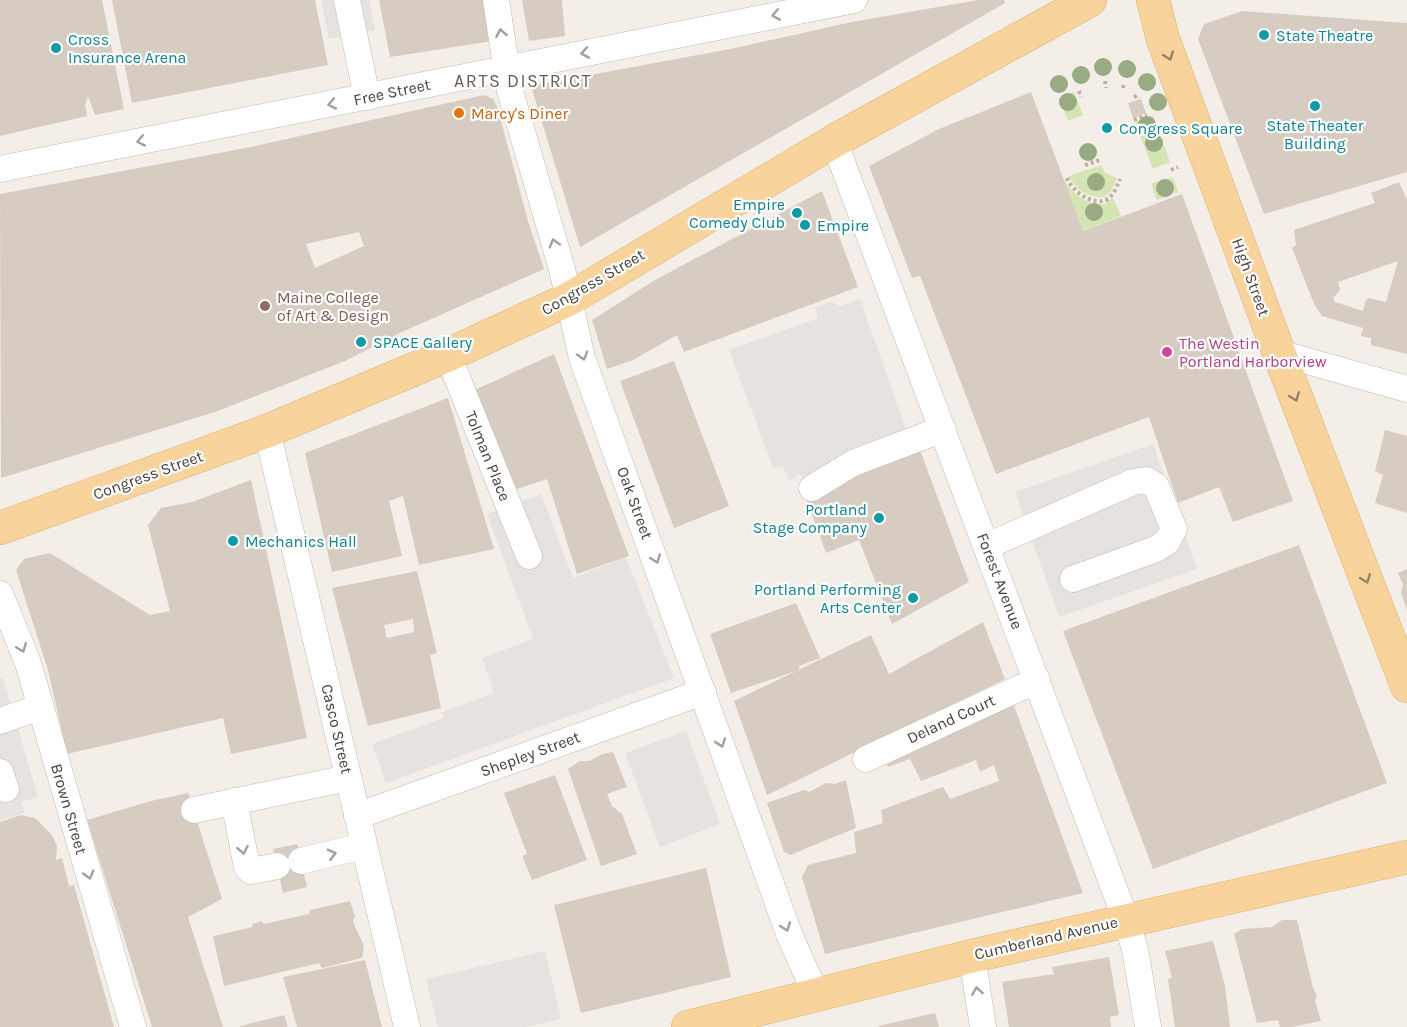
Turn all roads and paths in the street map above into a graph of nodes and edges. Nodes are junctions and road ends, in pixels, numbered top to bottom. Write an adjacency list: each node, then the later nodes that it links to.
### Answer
1 (347, 0): 12 (street)
2 (496, 0): 6 (street, Oak Street, one-way to 2)
3 (854, 0): 6 (street, Free Street, one-way to 6)
4 (1153, 0): 25 (main road, High Street, one-way to 25)
5 (1082, 1): 16 (main road, Congress Street)
6 (507, 68): 12 (street, Free Street); 24 (street, Oak Street, one-way to 6)
7 (1105, 81): 9 (path)
8 (1124, 83): 10 (path)
9 (1106, 88)
10 (1122, 88)
11 (1079, 91): 13 (path)
12 (366, 97): 20 (street, Free Street, one-way to 20)
13 (1081, 97)
14 (1147, 115): 15 (path)
15 (1134, 120)
16 (834, 141): 24 (main road, Congress Street); 28 (street, Forest Avenue)
17 (1100, 160): 18 (path)
18 (1085, 165)
19 (1178, 167): 21 (path)
20 (0, 169)
21 (1171, 170)
22 (1067, 178): 23 (path)
23 (1120, 179)
24 (569, 299): 26 (main road, Congress Street); 38 (street, Oak Street, one-way to 38)
25 (1279, 353): 27 (street); 37 (main road, High Street, one-way to 37)
26 (448, 356): 29 (main road, Congress Street); 33 (street, Tolman Place)
27 (1407, 389)
28 (943, 429): 30 (street); 32 (street, Forest Avenue)
29 (267, 431): 31 (main road, Congress Street); 42 (street, Casco Street)
30 (812, 488)
31 (0, 528)
32 (987, 546): 34 (street); 36 (street, Forest Avenue)
33 (529, 556)
34 (1073, 579)
35 (0, 594): 39 (street, Brown Street, one-way to 39)
36 (1037, 680): 41 (street, Deland Court); 48 (street, Forest Avenue)
37 (1407, 686)
38 (703, 692): 45 (street, Shepley Street); 50 (street, Oak Street, one-way to 50)
39 (40, 706): 40 (street); 52 (street, Brown Street, one-way to 52)
40 (0, 721)
41 (866, 759)
42 (348, 778): 43 (street); 45 (street, Casco Street)
43 (234, 801): 44 (street); 46 (street, one-way to 46)
44 (194, 810)
45 (357, 816): 46 (street, Casco Street)
46 (363, 846): 53 (street, Casco Street)
47 (1407, 857): 48 (main road, Cumberland Avenue)
48 (1126, 920): 49 (main road, Cumberland Avenue); 56 (street, Forest Avenue)
49 (972, 956): 50 (main road, Cumberland Avenue); 55 (street, one-way to 49)
50 (816, 995): 51 (main road, Cumberland Avenue)
51 (738, 1021): 54 (main road, Cumberland Avenue)
52 (133, 1027)
53 (407, 1027)
54 (688, 1027)
55 (983, 1027)
56 (1148, 1027)

